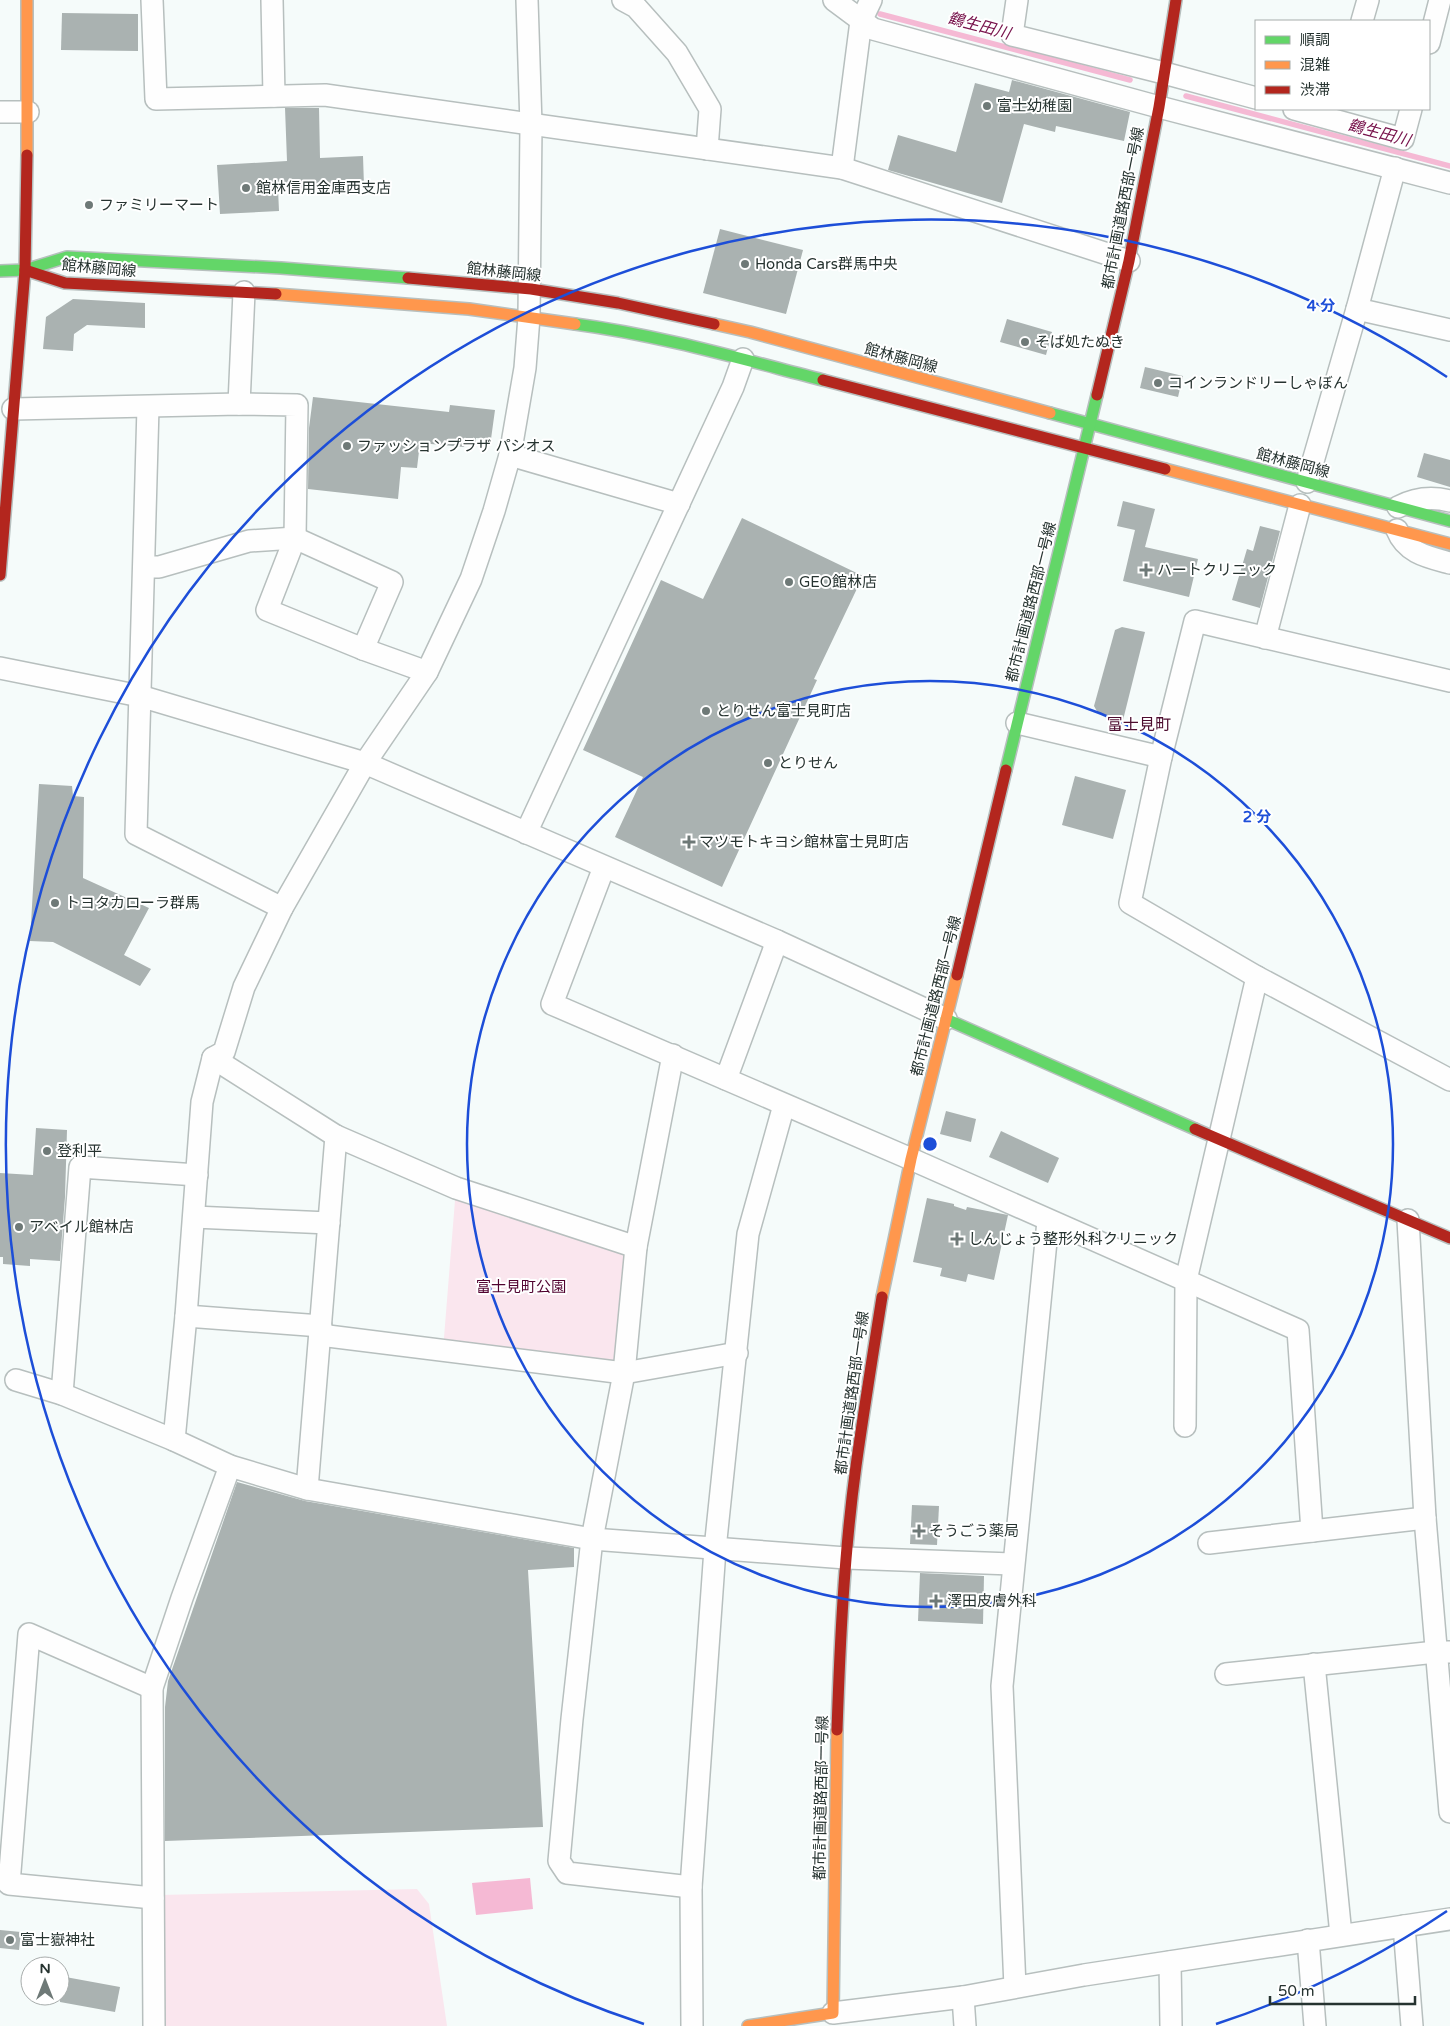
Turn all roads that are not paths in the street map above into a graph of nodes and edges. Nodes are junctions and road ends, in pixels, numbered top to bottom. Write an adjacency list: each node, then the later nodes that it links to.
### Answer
1 (27, 0): 22 (main road)
2 (152, 0): 16 (street)
3 (272, 0): 16 (street)
4 (527, 0): 24 (street)
5 (623, 0): 25 (street)
6 (834, 0): 13 (street)
7 (871, 0): 13 (street)
8 (1017, 0): 15 (street)
9 (1176, 0): 15 (main road, 都市計画道路西部一号線)
10 (1368, 0): 12 (street)
11 (1440, 0): 14 (street)
12 (1362, 20)
13 (862, 21): 18 (street); 26 (street)
14 (1430, 39)
15 (1164, 73): 17 (street); 18 (main road, 都市計画道路西部一号線)
16 (274, 96): 24 (street)
17 (1255, 98)
18 (1158, 107): 27 (street); 29 (main road, 都市計画道路西部一号線)
19 (1301, 110): 23 (street)
20 (1411, 110): 23 (street)
21 (0, 112): 22 (street)
22 (28, 112): 30 (main road)
23 (1337, 115)
24 (531, 125): 25 (street); 32 (street)
25 (707, 149): 26 (street)
26 (842, 168): 29 (street)
27 (1395, 168): 28 (street); 34 (street)
28 (1450, 183)
29 (1129, 261): 41 (main road, 都市計画道路西部一号線)
30 (25, 270): 31 (main road); 32 (main road, 館林藤岡線); 33 (main road, 館林藤岡線); 40 (main road)
31 (0, 271)
32 (531, 290): 35 (street); 41 (main road, 館林藤岡線)
33 (244, 292): 35 (main road, 館林藤岡線); 38 (street)
34 (1357, 309): 36 (street); 44 (street)
35 (529, 317): 37 (main road, 館林藤岡線); 43 (street)
36 (1450, 330)
37 (743, 359): 42 (main road, 館林藤岡線); 46 (street)
38 (238, 404): 39 (street); 51 (street)
39 (148, 407): 40 (street); 55 (street)
40 (13, 409): 53 (main road)
41 (1090, 425): 42 (main road, 都市計画道路西部一号線); 44 (main road, 館林藤岡線)
42 (1084, 449): 47 (main road, 館林藤岡線); 63 (main road, 都市計画道路西部一号線)
43 (510, 455): 46 (street); 60 (street)
44 (1308, 482): 48 (main road, 館林藤岡線)
45 (1450, 501): 48 (street)
46 (679, 504): 66 (street)
47 (1300, 505): 50 (main road, 館林藤岡線); 57 (street)
48 (1398, 507): 49 (main road, 館林藤岡線)
49 (1450, 521)
50 (1397, 530): 52 (main road, 館林藤岡線); 54 (street)
51 (295, 538): 55 (street); 58 (street); 58 (street)
52 (1450, 544)
53 (1, 550): 56 (main road)
54 (1450, 563)
55 (144, 567): 62 (street)
56 (0, 575)
57 (1265, 638): 61 (street); 64 (street)
58 (363, 649): 60 (street)
59 (0, 668): 62 (street)
60 (427, 672): 65 (street)
61 (1450, 682)
62 (140, 696): 65 (street); 68 (street)
63 (1017, 723): 64 (street); 71 (main road, 都市計画道路西部一号線)
64 (1161, 757): 70 (street)
65 (365, 763): 66 (street); 68 (street)
66 (526, 833): 67 (street)
67 (604, 867): 69 (street); 72 (street)
68 (282, 908): 73 (street)
69 (777, 941): 71 (street); 74 (street)
70 (1257, 977): 75 (street); 78 (street)
71 (946, 1019): 78 (main road); 79 (main road, 都市計画道路西部一号線)
72 (673, 1055): 74 (street); 86 (street)
73 (213, 1058): 77 (street); 80 (street)
74 (726, 1079): 76 (street)
75 (1450, 1080)
76 (784, 1105): 79 (street); 90 (street)
77 (336, 1136): 84 (street); 86 (street)
78 (1220, 1140): 82 (main road); 87 (street)
79 (911, 1159): 83 (street); 103 (main road, 都市計画道路西部一号線)
80 (197, 1175): 81 (street); 93 (street)
81 (194, 1217): 84 (street); 88 (street)
82 (1408, 1220): 85 (main road); 98 (street)
83 (1048, 1221): 87 (street); 104 (street)
84 (329, 1224): 89 (street)
85 (1450, 1238)
86 (636, 1247): 91 (street)
87 (1186, 1280): 94 (street); 99 (street)
88 (186, 1316): 89 (street); 95 (street)
89 (320, 1331): 91 (street); 97 (street)
90 (737, 1353): 91 (street); 102 (street)
91 (624, 1373): 100 (street)
92 (16, 1380): 93 (street)
93 (62, 1394): 95 (street)
94 (1184, 1426)
95 (174, 1440): 96 (street)
96 (230, 1466): 97 (street); 108 (street)
97 (307, 1489): 100 (street)
98 (1425, 1518): 99 (street); 105 (street)
99 (1312, 1531): 101 (street)
100 (592, 1538): 102 (street); 112 (street)
101 (1210, 1543)
102 (715, 1549): 103 (street); 112 (street)
103 (846, 1558): 104 (street); 121 (main road, 都市計画道路西部一号線)
104 (1012, 1564): 119 (street)
105 (1443, 1652): 106 (street); 110 (street)
106 (1314, 1664): 107 (street); 116 (street)
107 (1226, 1674)
108 (152, 1688): 109 (street); 113 (street)
109 (9, 1760): 113 (street)
110 (1448, 1770): 111 (street)
111 (1450, 1812)
112 (691, 1887): 123 (street)
113 (153, 1898): 122 (street)
114 (1450, 1919): 115 (street)
115 (1404, 1926): 116 (street); 128 (street)
116 (1341, 1935): 117 (street)
117 (1308, 1940): 118 (street); 127 (street)
118 (1170, 1962): 119 (street); 126 (street)
119 (1015, 1987): 120 (street)
120 (963, 1997): 121 (street); 125 (street)
121 (833, 2013): 124 (main road)
122 (154, 2026)
123 (692, 2026)
124 (748, 2026)
125 (965, 2026)
126 (1171, 2026)
127 (1315, 2026)
128 (1412, 2026)

